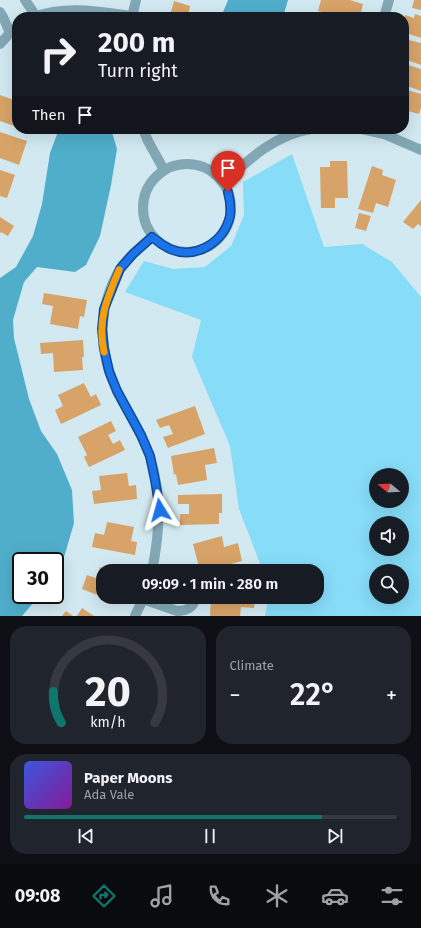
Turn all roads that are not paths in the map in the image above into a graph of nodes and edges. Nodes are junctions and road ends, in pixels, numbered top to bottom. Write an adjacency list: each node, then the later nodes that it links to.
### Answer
1 (25, 0): 5 (street)
2 (136, 0): 8 (street)
3 (389, 0): 9 (street)
4 (0, 12): 10 (street)
5 (32, 12)
6 (56, 12): 7 (street)
7 (97, 12)
8 (133, 12)
9 (385, 12)
10 (12, 29)
11 (12, 31): 12 (street)
12 (0, 44)
13 (145, 134): 17 (street)
14 (294, 134): 18 (street)
15 (384, 134): 16 (street)
16 (421, 150)
17 (164, 170): 18 (street); 19 (street)
18 (223, 183): 19 (street)
19 (152, 237): 20 (street)
20 (155, 564)
21 (141, 604): 24 (street)
22 (159, 604): 23 (street)
23 (193, 604)
24 (135, 616)

